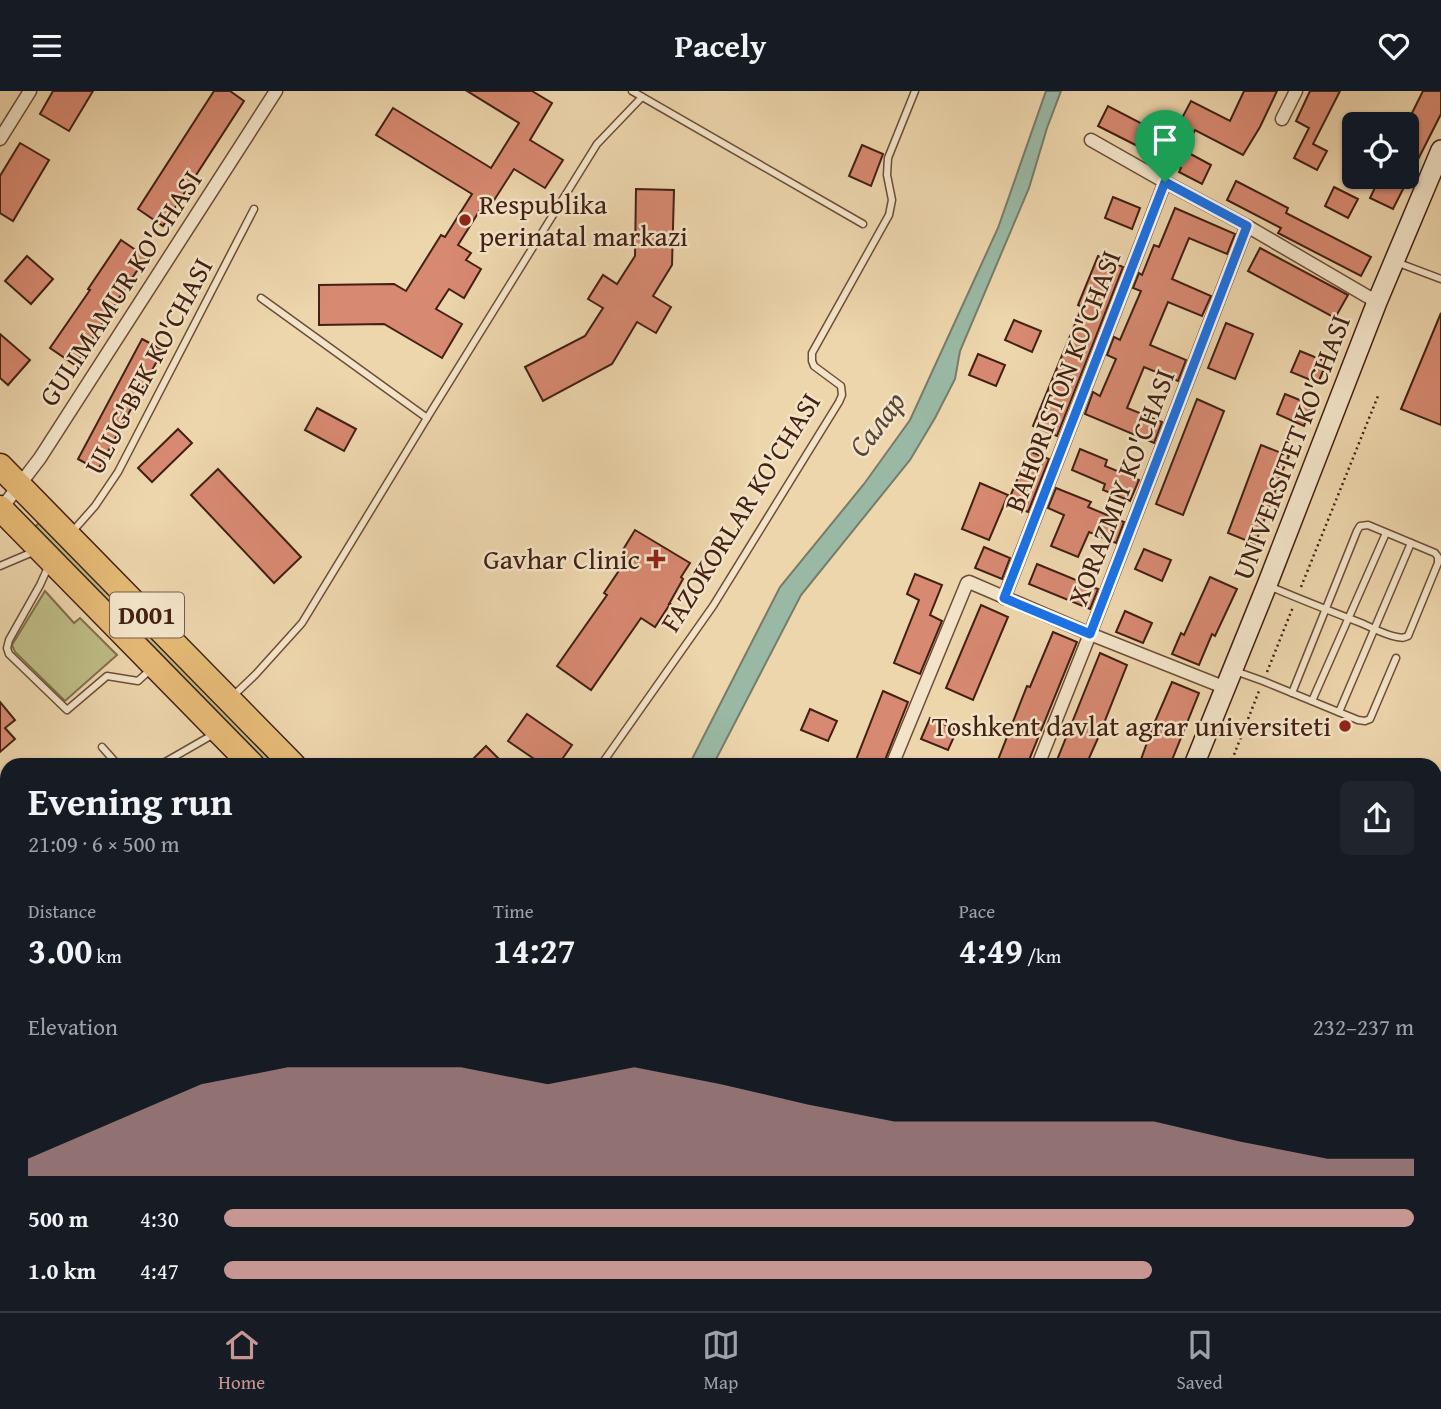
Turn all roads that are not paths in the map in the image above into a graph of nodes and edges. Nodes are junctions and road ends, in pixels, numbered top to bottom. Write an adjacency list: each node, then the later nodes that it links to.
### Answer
1 (30, 91): 8 (street)
2 (276, 91): 21 (street, GULIMAMUR KO'CHASI)
3 (632, 91): 6 (lane)
4 (915, 91): 48 (lane, FAZOKORLAR KO'CHASI)
5 (1296, 91): 7 (street)
6 (642, 97): 13 (lane); 19 (lane)
7 (1282, 119)
8 (0, 139)
9 (1091, 140): 11 (street)
10 (1441, 150): 15 (main road, UNIVERSITET KO'CHASI)
11 (1165, 182): 14 (street); 30 (street, BAHORISTON KO'CHASI)
12 (254, 209): 24 (lane, ULUG'BEK KO'CHASI)
13 (863, 224)
14 (1247, 226): 18 (street); 34 (street, XORAZMIY KO'CHASI)
15 (1395, 261): 16 (lane); 18 (main road, UNIVERSITET KO'CHASI)
16 (1441, 279)
17 (261, 298): 19 (lane)
18 (1377, 302): 29 (main road, UNIVERSITET KO'CHASI)
19 (427, 418): 39 (lane)
20 (0, 466): 21 (highway, D001)
21 (20, 487): 22 (street, GULIMAMUR KO'CHASI); 24 (highway, D001)
22 (1, 509): 26 (highway, D001)
23 (1386, 533): 25 (lane); 31 (lane); 32 (lane)
24 (68, 536): 39 (highway, D001)
25 (1411, 543): 33 (lane); 33 (lane)
26 (46, 554): 27 (lane); 36 (highway, D001); 36 (lane)
27 (2, 566): 28 (lane)
28 (0, 575)
29 (1267, 585): 31 (lane); 37 (main road, UNIVERSITET KO'CHASI)
30 (1004, 598): 34 (street); 49 (street)
31 (1325, 609): 32 (lane); 38 (lane)
32 (1349, 619): 33 (lane); 40 (lane)
33 (1375, 629): 41 (lane)
34 (1090, 634): 37 (street); 50 (street, XORAZMIY KO'CHASI)
35 (1396, 658): 41 (lane)
36 (155, 666): 42 (highway, D001)
37 (1229, 679): 38 (lane); 51 (main road, UNIVERSITET KO'CHASI)
38 (1292, 693): 40 (lane)
39 (229, 700): 47 (highway, D001)
40 (1312, 701): 41 (lane)
41 (1339, 712)
42 (219, 731): 45 (lane); 46 (highway, D001)
43 (102, 747): 44 (lane)
44 (112, 758)
45 (172, 758)
46 (241, 758)
47 (286, 758)
48 (606, 758)
49 (895, 758)
50 (1041, 758)
51 (1197, 758)

